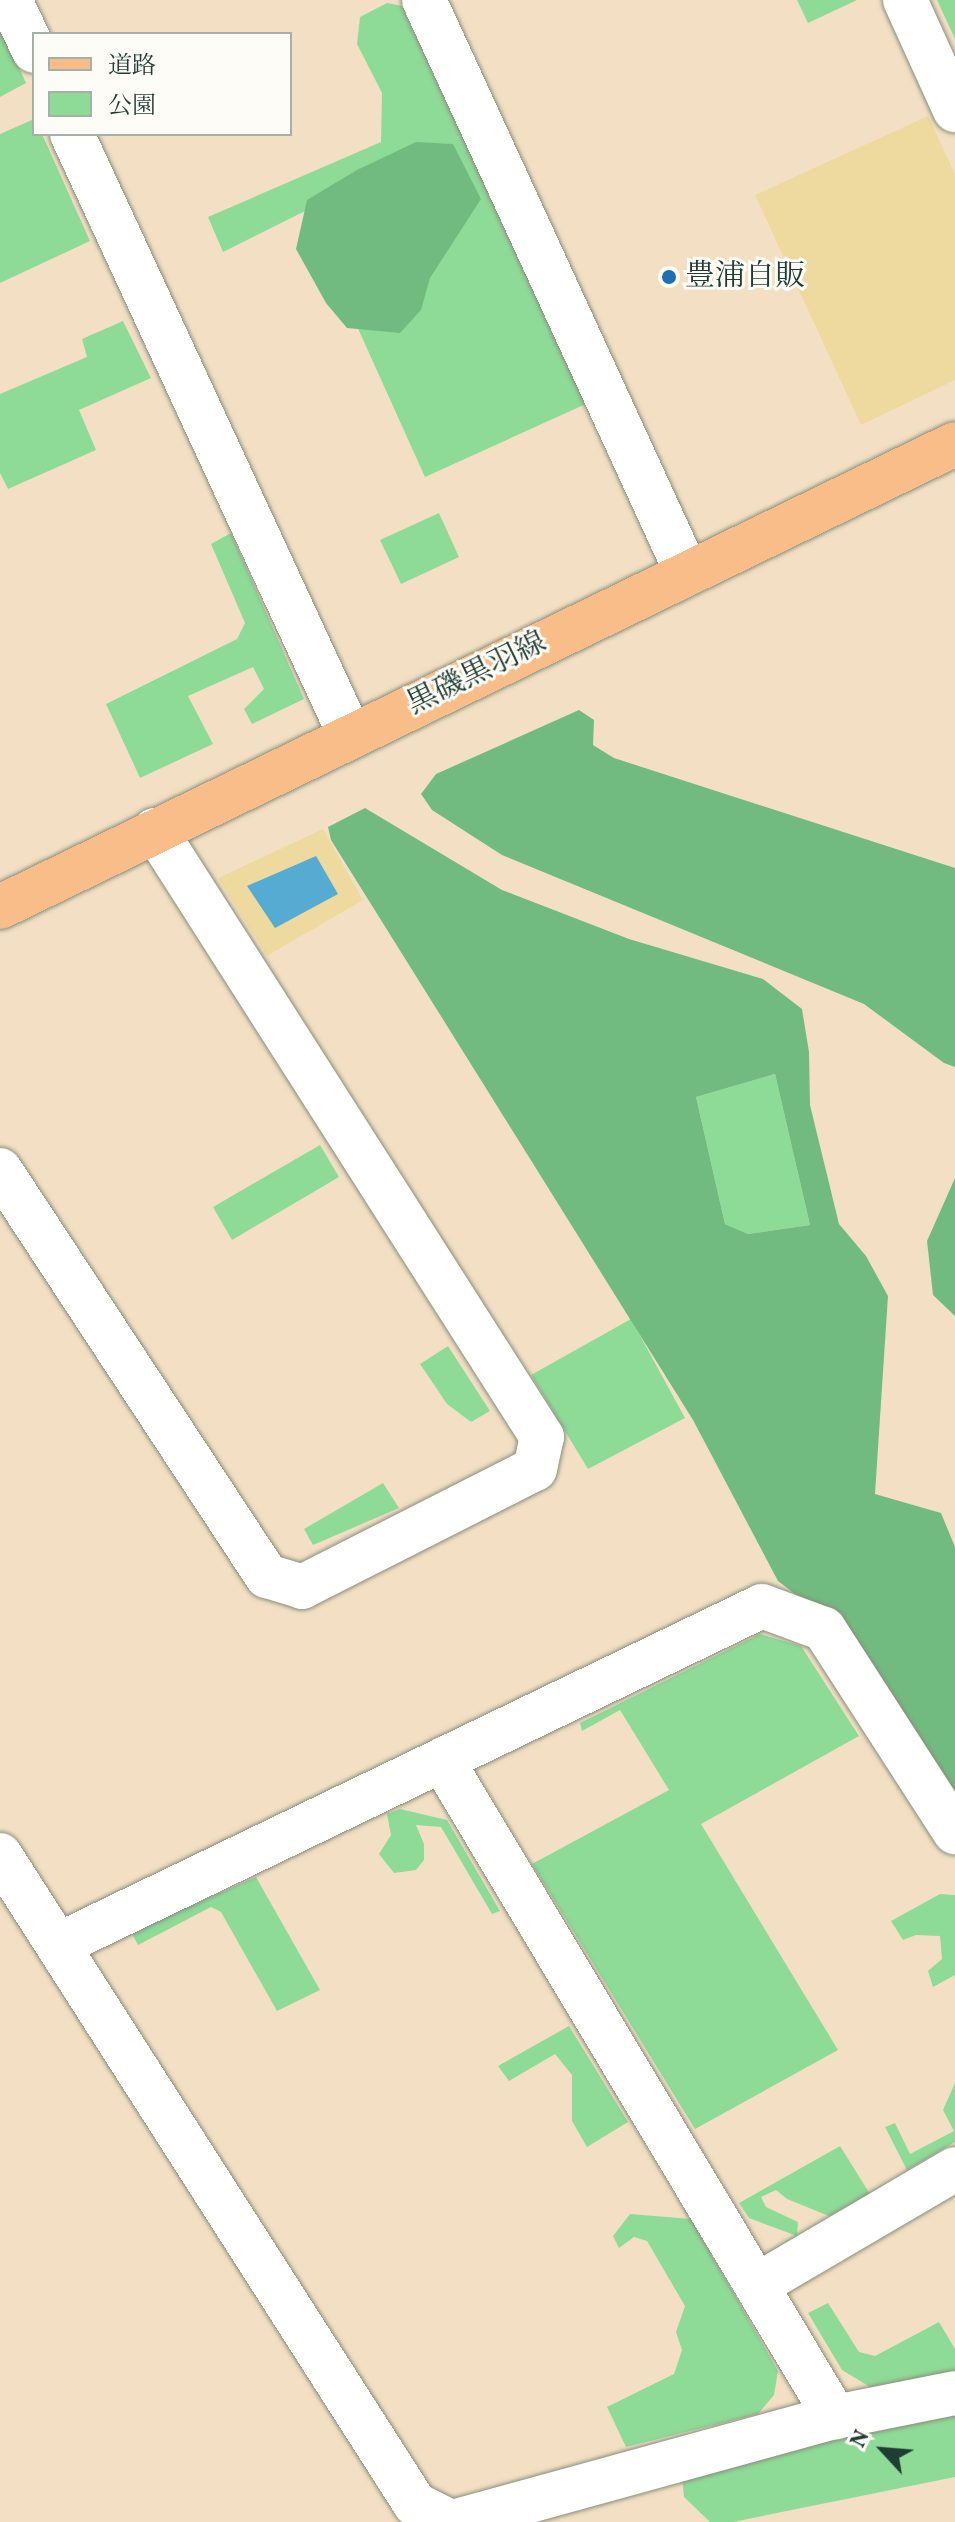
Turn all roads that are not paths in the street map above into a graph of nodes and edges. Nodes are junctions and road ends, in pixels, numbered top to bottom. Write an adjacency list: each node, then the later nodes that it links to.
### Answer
1 (10, 0): 4 (street)
2 (424, 0): 8 (street)
3 (905, 0): 5 (street)
4 (32, 47)
5 (955, 110)
6 (73, 136): 9 (street)
7 (955, 444): 8 (main road, 黒磯黒羽線)
8 (687, 573): 9 (main road, 黒磯黒羽線)
9 (350, 735): 10 (main road, 黒磯黒羽線)
10 (155, 830): 11 (main road, 黒磯黒羽線); 12 (street)
11 (0, 907)
12 (0, 1170)
13 (442, 1760): 14 (street); 16 (street); 18 (street)
14 (955, 1832)
15 (0, 1855): 16 (street)
16 (58, 1945): 21 (street)
17 (955, 2169): 18 (street)
18 (759, 2284): 20 (street)
19 (955, 2393): 20 (street)
20 (835, 2417): 21 (street)
21 (451, 2522)

